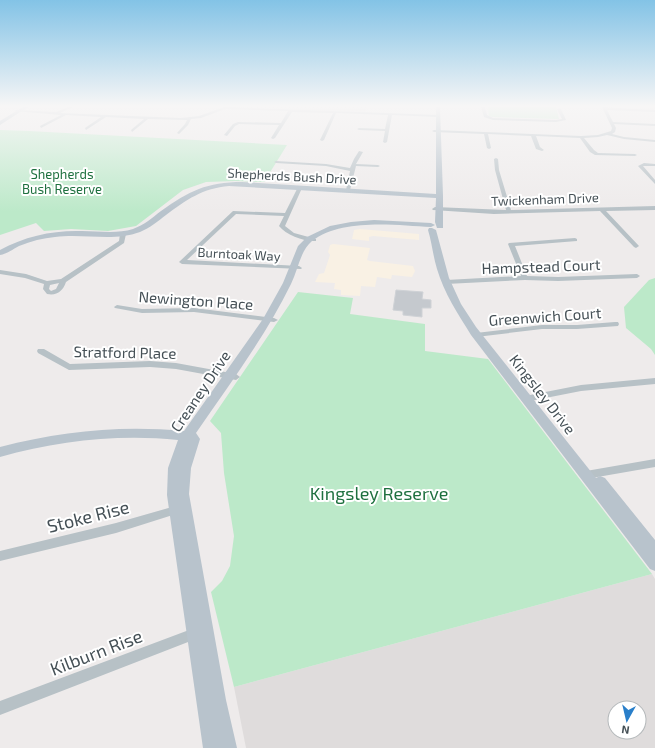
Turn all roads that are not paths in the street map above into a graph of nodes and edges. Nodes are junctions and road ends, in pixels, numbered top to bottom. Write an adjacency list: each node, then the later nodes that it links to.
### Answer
1 (436, 142): 18 (street, Kingsley Drive)
2 (487, 142): 5 (street)
3 (535, 142): 6 (street)
4 (585, 142): 8 (street)
5 (488, 148)
6 (542, 150)
7 (361, 152): 12 (street)
8 (635, 155)
9 (496, 159): 22 (street)
10 (276, 162): 14 (street)
11 (655, 164): 15 (street)
12 (354, 165): 13 (street); 14 (street)
13 (378, 166)
14 (352, 170): 17 (street)
15 (655, 183)
16 (300, 188): 17 (street, Shepherds Bush Drive); 23 (street); 25 (street, Shepherds Bush Drive)
17 (348, 190): 18 (street, Shepherds Bush Drive)
18 (437, 195): 21 (street, Kingsley Drive)
19 (655, 208): 20 (street, Twickenham Drive)
20 (601, 209): 22 (street, Twickenham Drive); 28 (street)
21 (438, 210): 22 (street, Twickenham Drive); 24 (street, Kingsley Drive)
22 (509, 212)
23 (286, 215): 26 (street); 30 (street, Burntoak Way)
24 (434, 228): 26 (street); 35 (street, Kingsley Drive)
25 (123, 234): 29 (street, Shepherds Bush Drive); 34 (street)
26 (312, 240): 30 (street, Creaney Drive)
27 (575, 240): 33 (street)
28 (636, 246)
29 (0, 253)
30 (296, 268): 38 (street, Creaney Drive)
31 (0, 272): 36 (street)
32 (637, 276): 33 (street, Hampstead Court)
33 (526, 278): 35 (street, Hampstead Court)
34 (63, 281): 36 (street); 36 (street)
35 (449, 282): 40 (street, Kingsley Drive)
36 (47, 283)
37 (117, 307): 38 (street, Newington Place)
38 (271, 319): 42 (street, Creaney Drive)
39 (615, 324): 40 (street, Greenwich Court)
40 (479, 334): 44 (street, Kingsley Drive)
41 (41, 351): 42 (street, Stratford Place)
42 (233, 377): 45 (street, Creaney Drive)
43 (655, 381): 44 (street)
44 (528, 398): 49 (street, Kingsley Drive)
45 (189, 439): 46 (street); 47 (street); 50 (street, Creaney Drive)
46 (0, 452)
47 (0, 457)
48 (655, 463): 49 (street)
49 (589, 474): 51 (street, Kingsley Drive); 53 (street, Kingsley Drive)
50 (180, 509): 52 (street, Stoke Rise); 54 (street, Creaney Drive)
51 (655, 551)
52 (0, 556)
53 (655, 564)
54 (200, 632): 55 (street, Kilburn Rise); 56 (street, Creaney Drive); 57 (street, Creaney Drive)
55 (0, 708)
56 (213, 748)
57 (227, 748)

